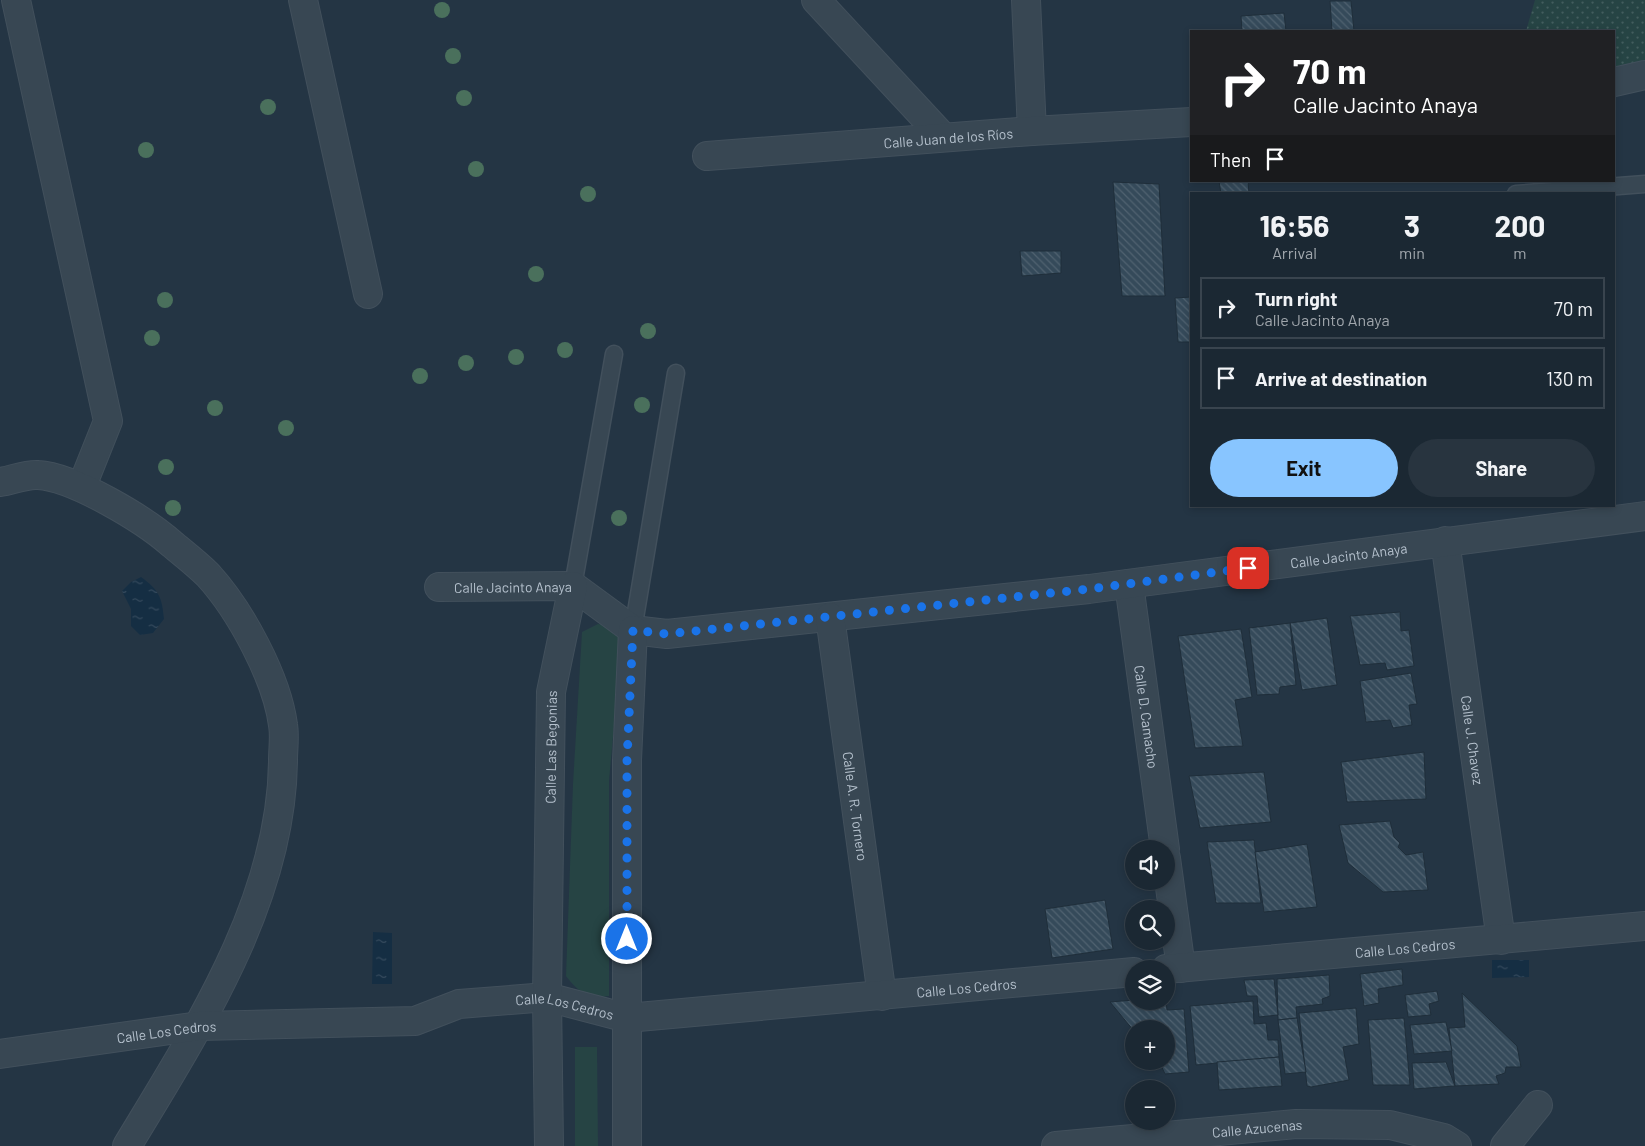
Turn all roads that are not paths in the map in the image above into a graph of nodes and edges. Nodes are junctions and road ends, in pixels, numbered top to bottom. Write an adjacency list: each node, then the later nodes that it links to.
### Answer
1 (16, 0): 18 (street)
2 (303, 0): 14 (street)
3 (816, 0): 9 (street)
4 (1026, 0): 8 (street)
5 (1645, 75): 6 (street)
6 (1615, 82)
7 (1190, 122): 8 (street, Calle Juan de los Ríos)
8 (1032, 131): 9 (street, Calle Juan de los Ríos)
9 (943, 138): 10 (street, Calle Juan de los Ríos)
10 (708, 156)
11 (1645, 184): 12 (lane)
12 (1605, 191): 13 (lane)
13 (1575, 192)
14 (368, 294)
15 (614, 354): 22 (lane, Calle Las Begonias)
16 (676, 373): 25 (lane)
17 (0, 482): 18 (street)
18 (82, 486): 36 (street)
19 (1645, 516): 20 (street, Calle Jacinto Anaya)
20 (1445, 541): 21 (street, Calle Jacinto Anaya); 29 (street, Calle J. Chavez)
21 (1129, 584): 24 (street, Calle Jacinto Anaya); 26 (street, Calle D. Camacho)
22 (573, 586): 23 (street, Calle Jacinto Anaya); 25 (street, Calle Jacinto Anaya); 34 (street, Calle Las Begonias)
23 (439, 587)
24 (830, 617): 25 (street, Calle Jacinto Anaya); 33 (street, Calle A. R. Tornero)
25 (633, 630): 35 (street)
26 (1164, 840)
27 (1168, 890): 30 (street)
28 (1645, 926): 29 (street, Calle Los Cedros)
29 (1501, 940): 31 (street, Calle Los Cedros)
30 (1173, 960)
31 (1175, 968)
32 (1125, 973): 33 (street, Calle Los Cedros)
33 (882, 996): 35 (street, Calle Los Cedros)
34 (547, 997): 35 (street, Calle Los Cedros); 36 (street, Calle Los Cedros); 40 (street, Calle Las Begonias)
35 (627, 1018): 41 (street)
36 (200, 1026): 37 (street, Calle Los Cedros); 39 (street)
37 (0, 1054)
38 (1538, 1105): 44 (street)
39 (127, 1146)
40 (549, 1146)
41 (627, 1146)
42 (1056, 1146): 43 (street, Calle Azucenas)
43 (1457, 1146)
44 (1505, 1146)

